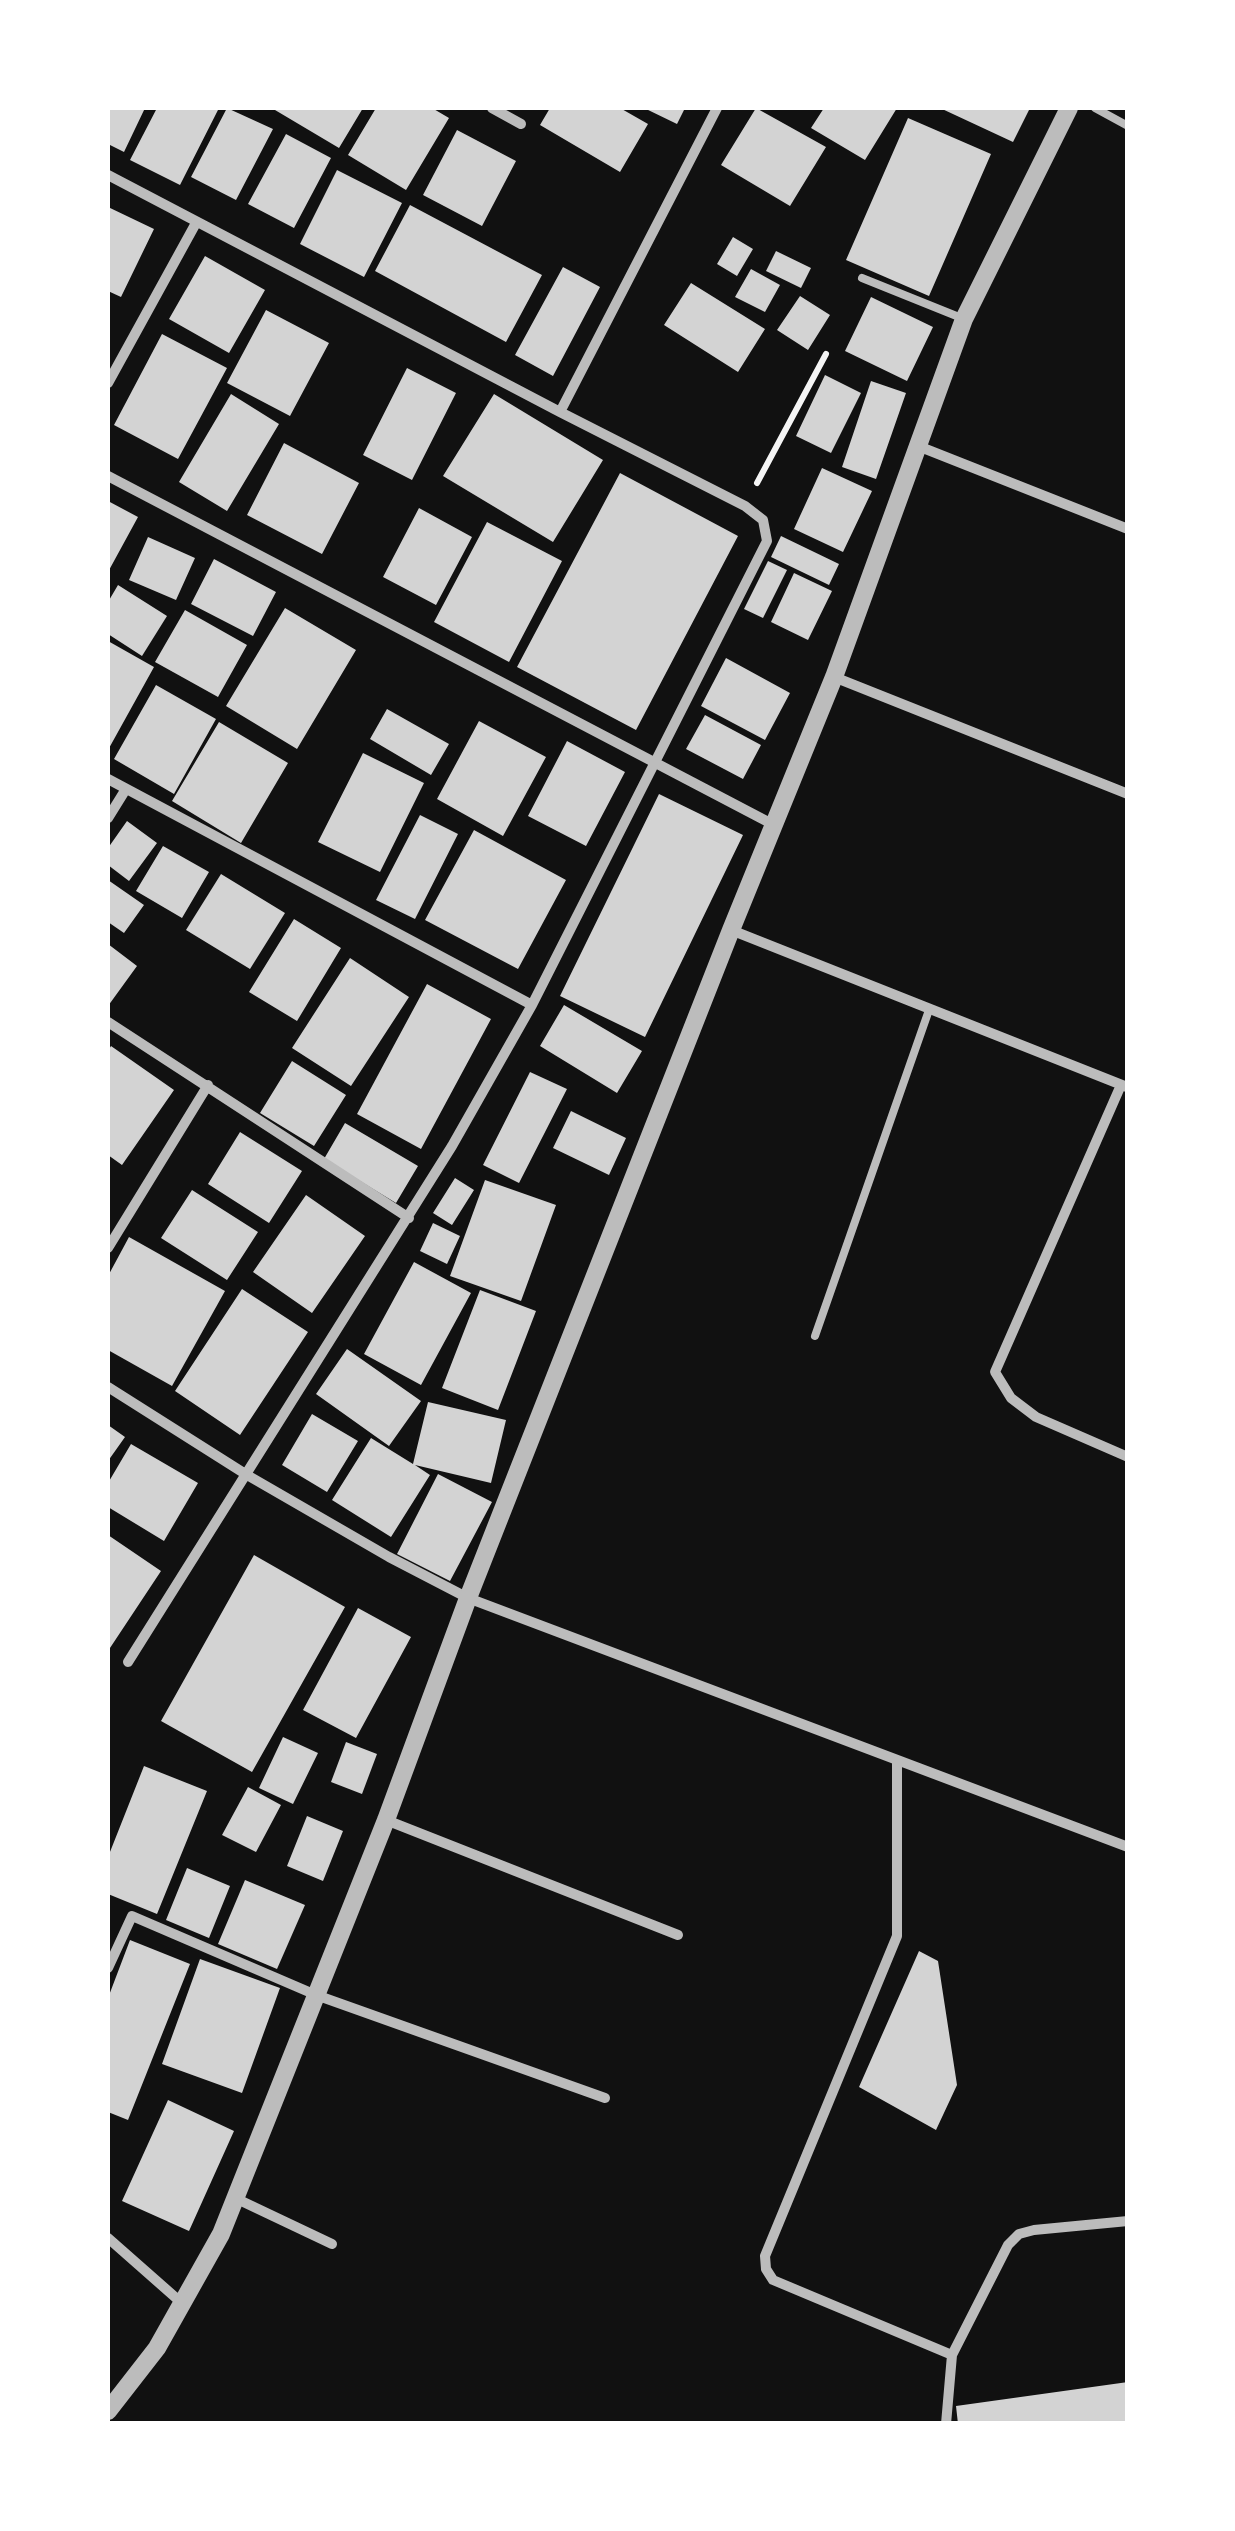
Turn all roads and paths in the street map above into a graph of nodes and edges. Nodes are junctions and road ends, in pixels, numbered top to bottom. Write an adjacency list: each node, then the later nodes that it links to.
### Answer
1 (492, 108): 5 (street)
2 (716, 108): 13 (street)
3 (1068, 108): 10 (street)
4 (1094, 108): 6 (lane)
5 (521, 124)
6 (1128, 126)
7 (108, 174): 8 (street)
8 (196, 223): 12 (street); 13 (street)
9 (862, 278): 10 (lane)
10 (964, 318): 14 (street)
11 (826, 354): 16 (path)
12 (108, 382)
13 (560, 412): 16 (street)
14 (918, 446): 17 (street); 18 (street)
15 (108, 476): 19 (street)
16 (745, 506): 19 (street)
17 (1128, 529)
18 (834, 678): 22 (street); 24 (street)
19 (656, 763): 24 (street); 26 (street)
20 (108, 779): 21 (street)
21 (126, 789): 23 (street); 26 (street)
22 (1128, 794)
23 (108, 818)
24 (775, 826): 25 (street)
25 (731, 930): 27 (street); 37 (street)
26 (532, 1005): 31 (street)
27 (928, 1010): 30 (street); 33 (lane)
28 (108, 1022): 29 (street)
29 (208, 1085): 31 (street); 32 (street)
30 (1124, 1086): 35 (street)
31 (409, 1218): 36 (street)
32 (108, 1248)
33 (815, 1336)
34 (108, 1388): 36 (street)
35 (1128, 1457)
36 (247, 1475): 37 (street); 38 (street)
37 (468, 1598): 39 (street); 40 (street)
38 (128, 1662)
39 (896, 1761): 41 (street); 51 (street)
40 (386, 1820): 42 (street); 44 (street)
41 (1128, 1847)
42 (678, 1935)
43 (108, 1968): 44 (street)
44 (316, 1995): 45 (street); 46 (street)
45 (605, 2098)
46 (236, 2198): 49 (street); 50 (street)
47 (1128, 2222): 51 (street)
48 (108, 2238): 50 (street)
49 (332, 2244)
50 (184, 2305): 52 (street)
51 (952, 2355): 53 (street)
52 (108, 2412)
53 (946, 2424)

